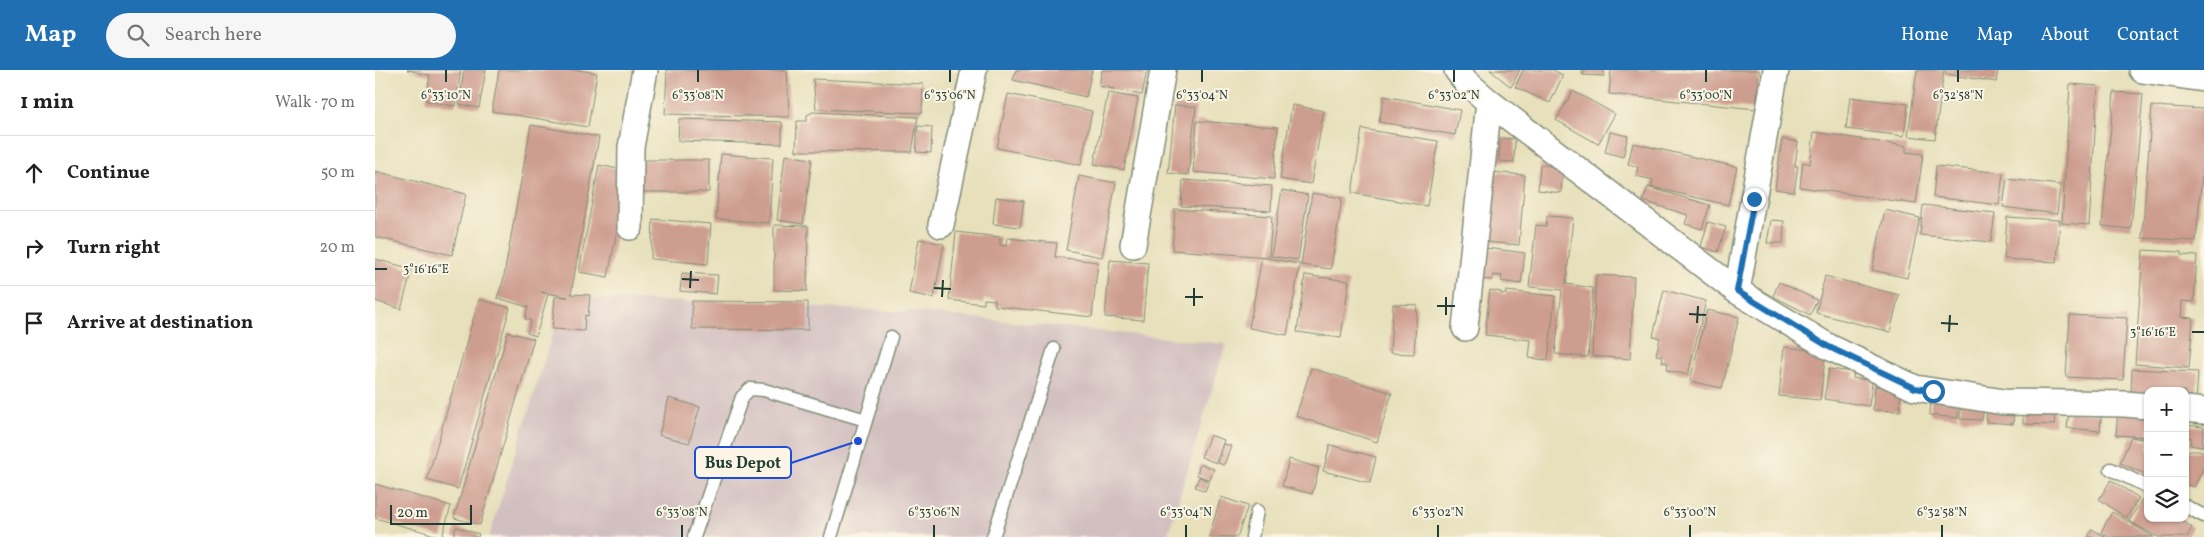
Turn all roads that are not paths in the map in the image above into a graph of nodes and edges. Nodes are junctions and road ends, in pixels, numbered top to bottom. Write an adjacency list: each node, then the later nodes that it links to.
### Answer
1 (645, 70): 10 (street)
2 (974, 70): 9 (street)
3 (1163, 70): 11 (street)
4 (1457, 70): 8 (street)
5 (1776, 70): 12 (street)
6 (2142, 70): 7 (street)
7 (2204, 79)
8 (1489, 102): 12 (street); 13 (street)
9 (941, 225)
10 (630, 227)
11 (1133, 245)
12 (1737, 291): 16 (street)
13 (1465, 328)
14 (891, 336): 19 (lane)
15 (1055, 349): 27 (lane)
16 (2144, 406)
17 (2189, 409): 18 (street)
18 (2204, 411)
19 (866, 420): 25 (lane); 26 (lane)
20 (2111, 468): 21 (lane)
21 (2144, 485)
22 (2189, 508): 24 (lane)
23 (1257, 511): 28 (lane)
24 (2204, 516)
25 (694, 537)
26 (831, 537)
27 (993, 537)
28 (1252, 537)

